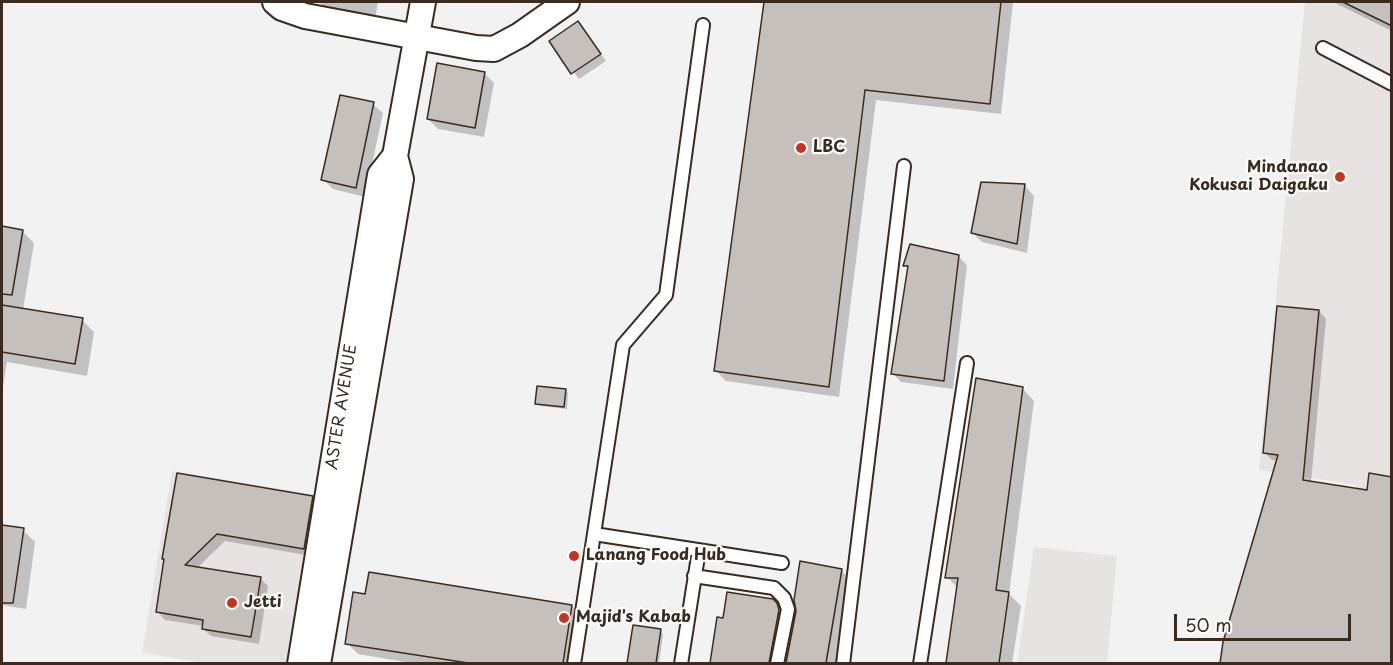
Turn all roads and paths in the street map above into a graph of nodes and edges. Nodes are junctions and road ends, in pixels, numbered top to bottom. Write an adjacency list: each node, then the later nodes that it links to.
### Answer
1 (275, 2): 5 (street)
2 (423, 2): 5 (street, ASTER AVENUE)
3 (567, 2): 5 (street)
4 (704, 25): 11 (lane)
5 (417, 37): 10 (street, ASTER AVENUE)
6 (1323, 48): 7 (lane)
7 (1392, 84)
8 (904, 166): 20 (lane)
9 (967, 363): 21 (lane)
10 (338, 487): 15 (street, ASTER AVENUE); 16 (street, ASTER AVENUE)
11 (594, 534): 12 (lane); 17 (lane)
12 (699, 550): 13 (lane); 14 (lane)
13 (782, 563)
14 (694, 576): 18 (lane); 19 (lane)
15 (300, 663)
16 (318, 663)
17 (574, 663)
18 (681, 663)
19 (777, 663)
20 (843, 663)
21 (920, 663)

